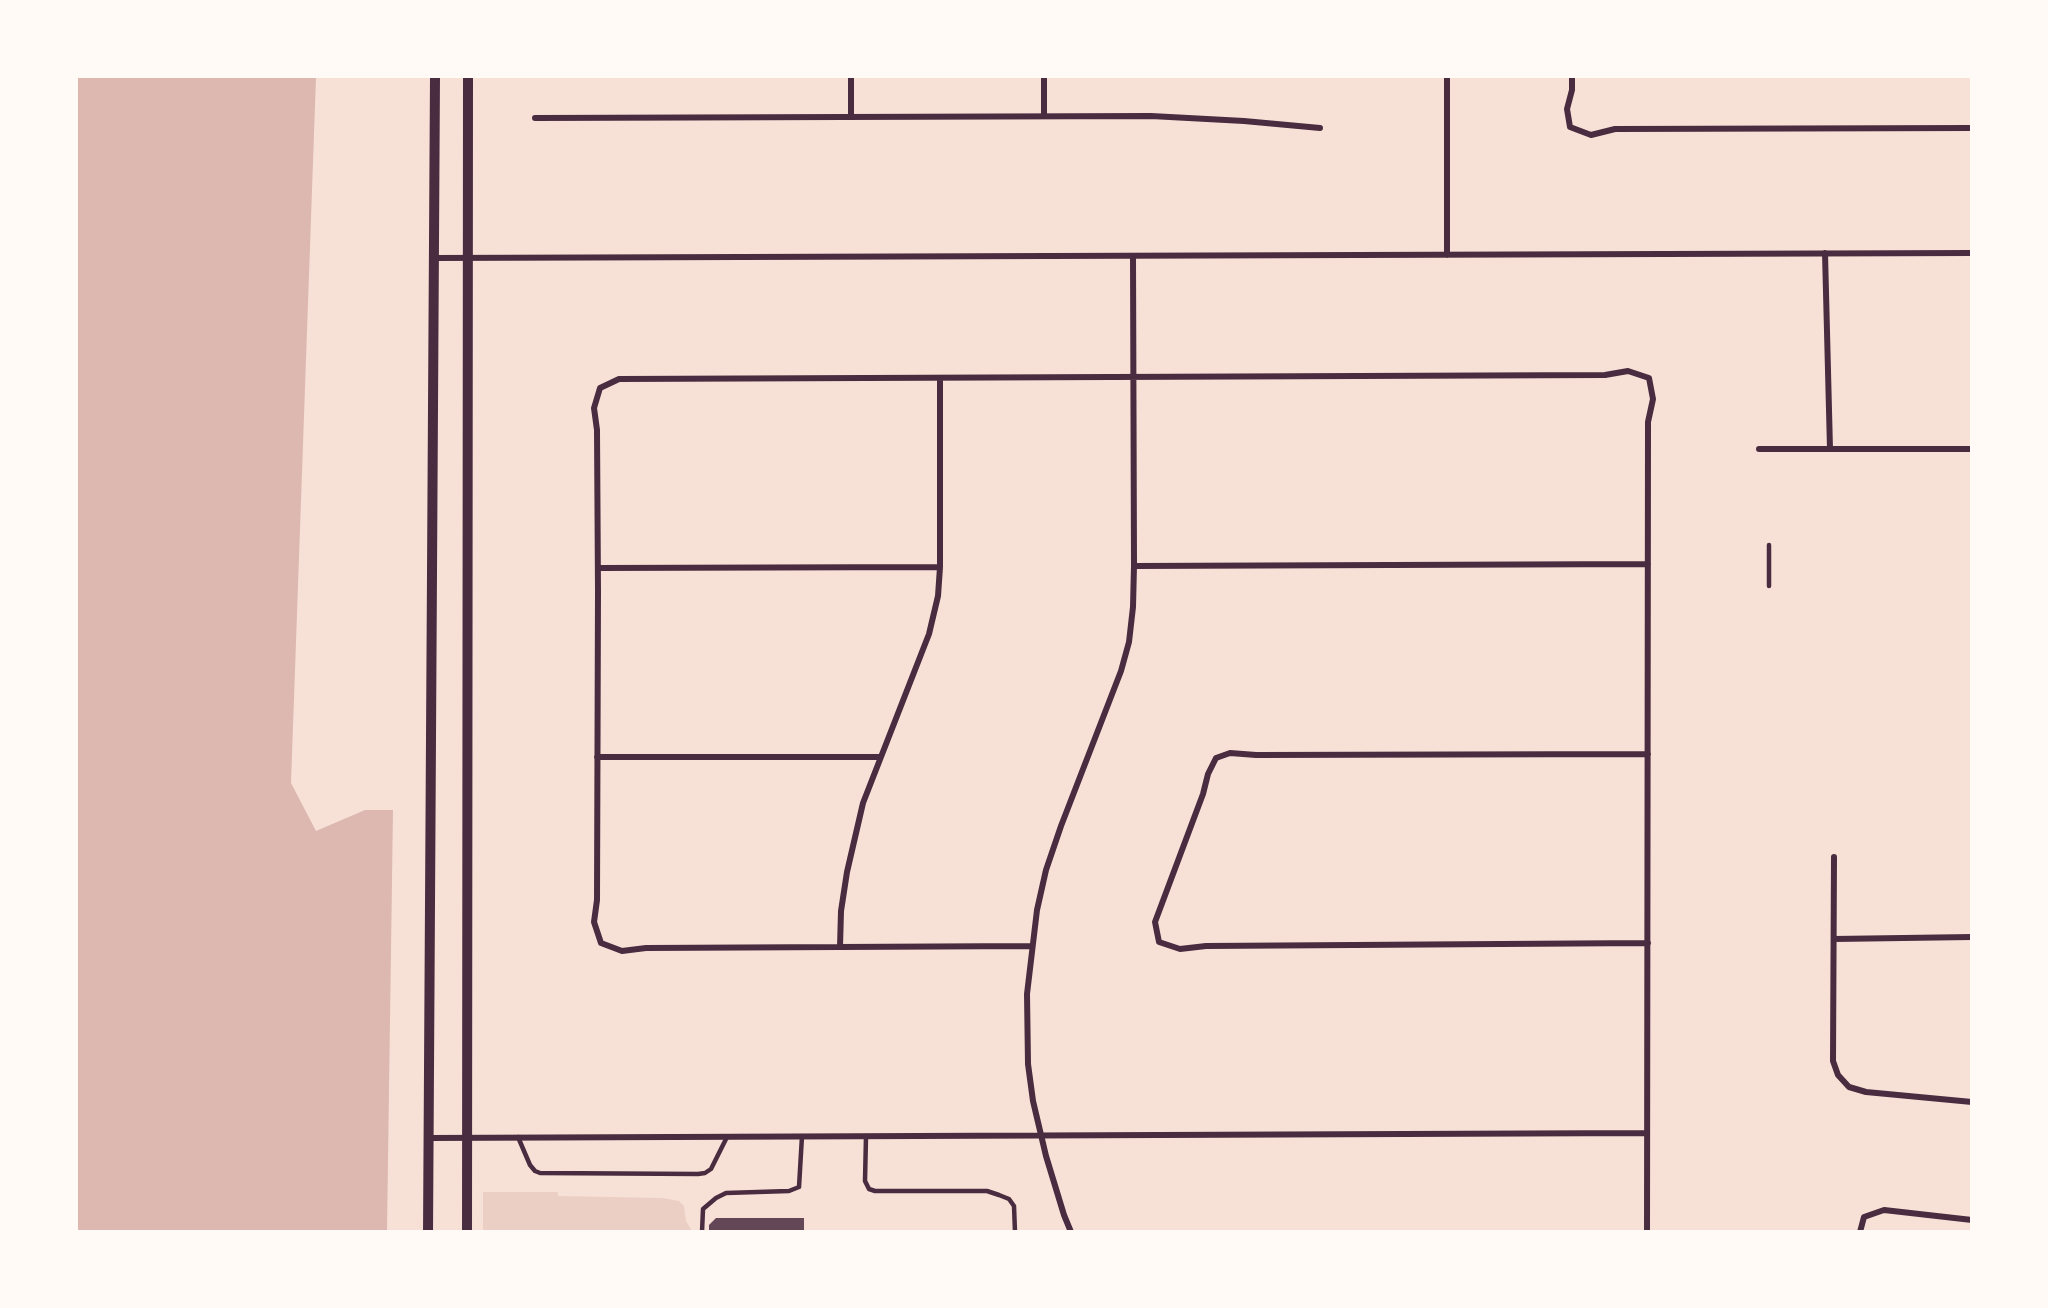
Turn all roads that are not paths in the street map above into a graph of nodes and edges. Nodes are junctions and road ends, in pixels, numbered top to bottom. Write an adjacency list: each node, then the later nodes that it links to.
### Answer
1 (435, 76): 16 (street)
2 (468, 76): 17 (street)
3 (851, 76): 7 (street)
4 (1044, 76): 8 (street)
5 (1447, 76): 14 (street)
6 (1572, 76): 11 (street)
7 (851, 117): 8 (street); 9 (street)
8 (1044, 117): 10 (street)
9 (535, 118)
10 (1320, 128)
11 (1971, 128)
12 (1825, 253): 13 (street); 14 (street); 21 (street)
13 (1971, 253)
14 (1447, 255): 15 (street)
15 (1133, 256): 17 (street); 18 (street)
16 (434, 258): 17 (street); 45 (street)
17 (467, 258): 46 (street)
18 (1134, 376): 19 (street); 24 (street); 25 (street)
19 (940, 378): 26 (street); 27 (street)
20 (1759, 449): 21 (street)
21 (1830, 449): 22 (street)
22 (1971, 449)
23 (1769, 545): 28 (lane)
24 (1648, 564): 25 (street); 29 (street)
25 (1134, 566): 36 (street)
26 (940, 567): 27 (street); 31 (street)
27 (598, 568): 30 (street)
28 (1769, 586)
29 (1648, 754): 35 (street); 35 (street)
30 (597, 757): 31 (street); 37 (street)
31 (880, 757): 37 (street)
32 (1834, 857): 34 (street)
33 (1971, 938): 34 (street)
34 (1834, 939): 38 (street)
35 (1648, 943): 39 (street)
36 (1032, 946): 37 (street); 42 (street)
37 (840, 947)
38 (1971, 1102)
39 (1647, 1133): 42 (street); 53 (street)
40 (802, 1136): 41 (street); 44 (street); 50 (lane)
41 (866, 1136): 42 (street); 51 (lane)
42 (1041, 1136): 52 (street)
43 (518, 1137): 44 (street); 44 (lane); 46 (street)
44 (727, 1137)
45 (429, 1138): 46 (street); 48 (street)
46 (468, 1138): 49 (street)
47 (1971, 1220): 54 (street)
48 (428, 1232)
49 (467, 1232)
50 (702, 1232)
51 (1015, 1232)
52 (1071, 1232)
53 (1647, 1232)
54 (1860, 1232)

